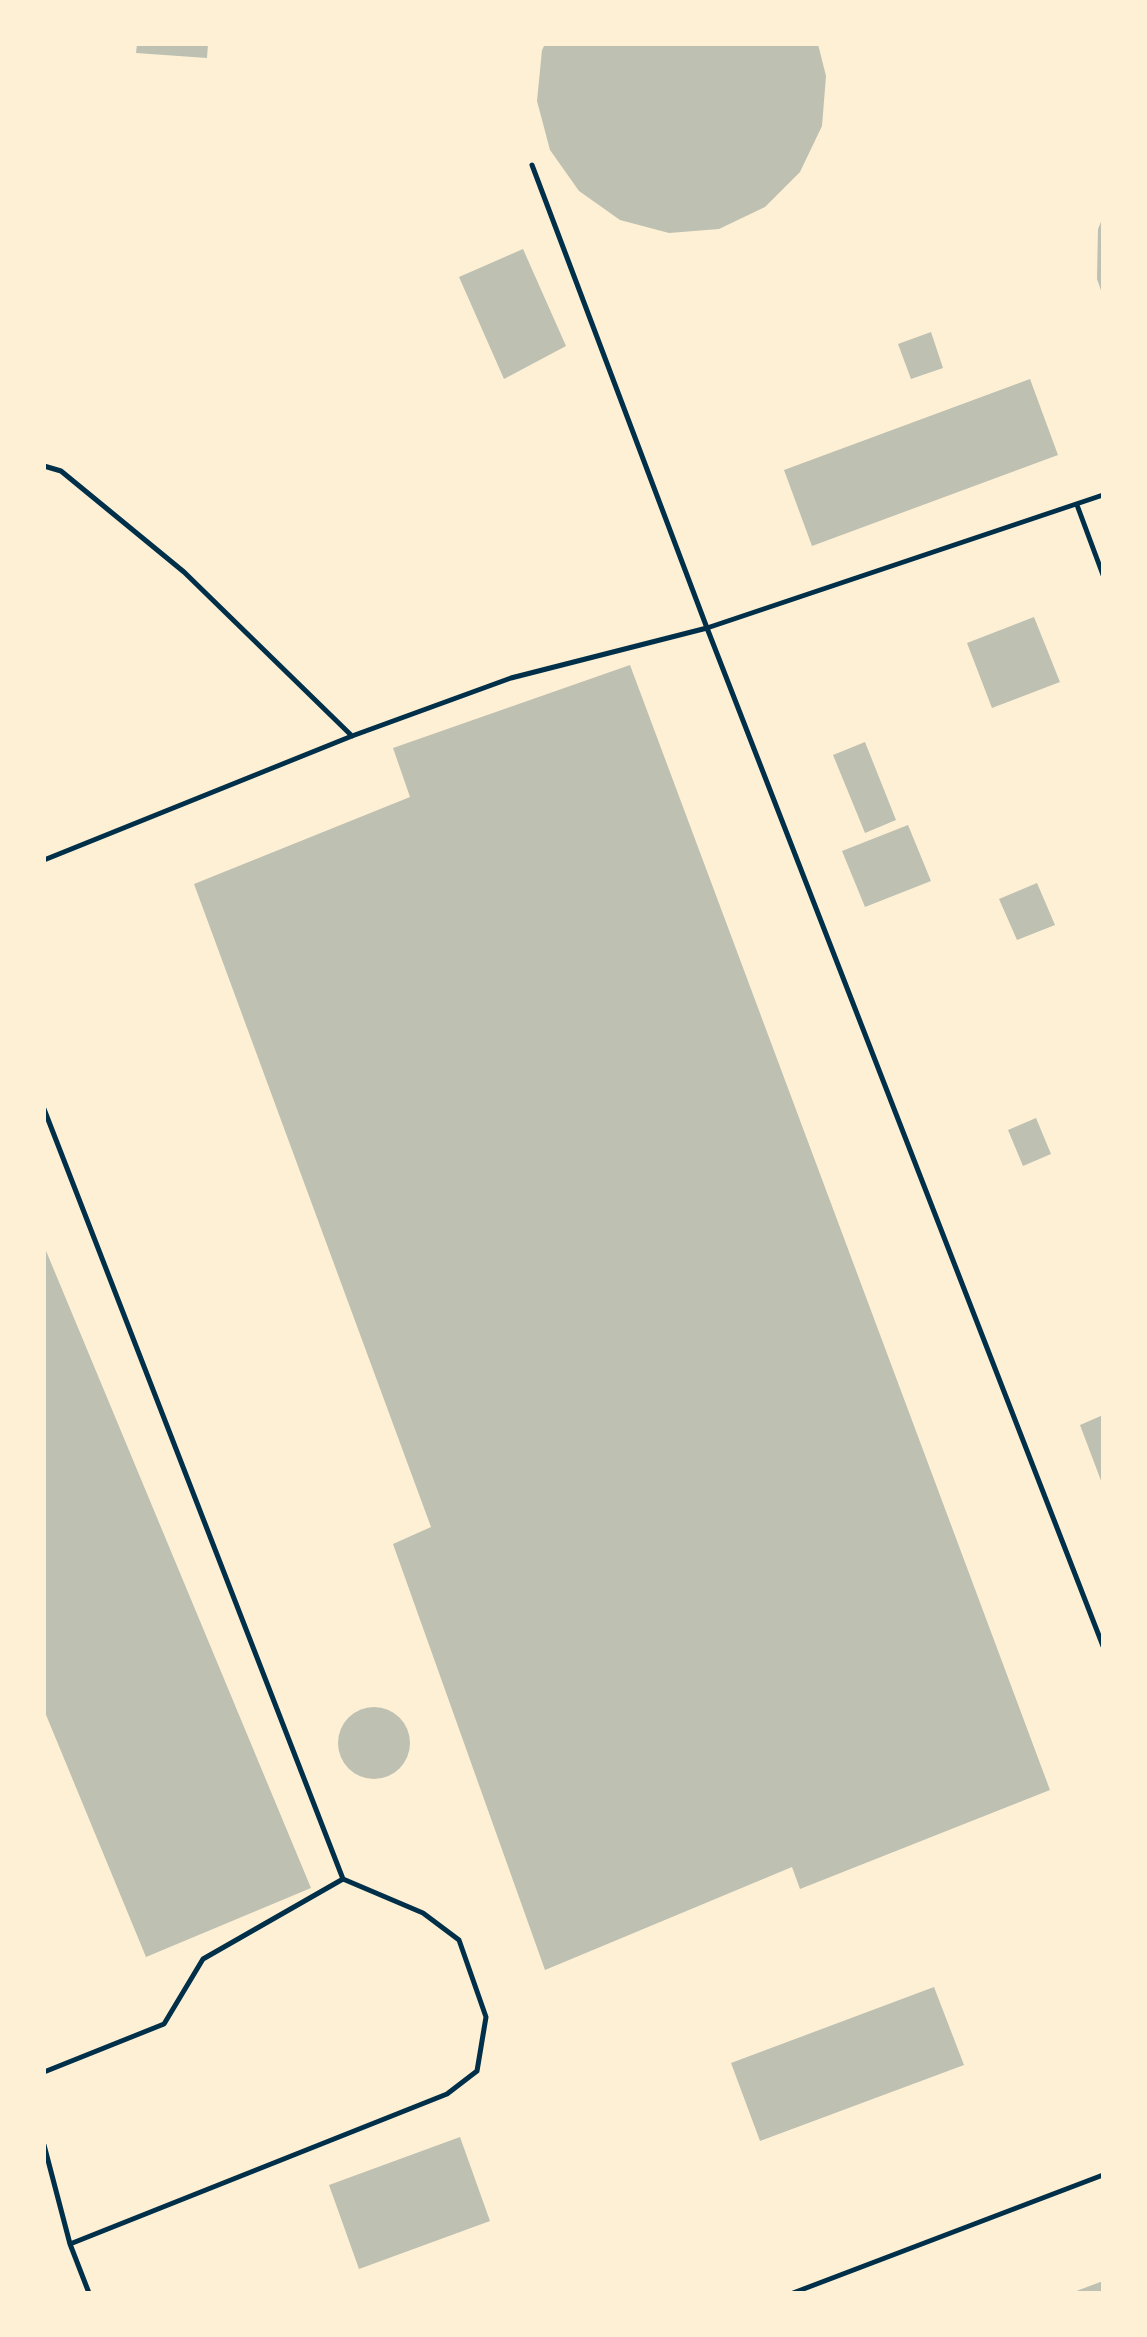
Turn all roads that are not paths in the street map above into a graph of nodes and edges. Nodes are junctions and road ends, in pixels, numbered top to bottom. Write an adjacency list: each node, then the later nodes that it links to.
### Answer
1 (531, 165): 6 (lane)
2 (44, 467): 7 (lane)
3 (1103, 495): 4 (lane)
4 (1077, 505): 5 (lane); 6 (lane)
5 (1103, 575)
6 (707, 628): 7 (lane); 10 (lane)
7 (352, 736): 8 (lane)
8 (44, 860)
9 (44, 1109): 11 (lane)
10 (1103, 1646)
11 (343, 1879): 12 (lane); 15 (lane)
12 (44, 2072)
13 (44, 2145): 15 (lane)
14 (1103, 2175): 17 (lane)
15 (70, 2244): 16 (lane)
16 (89, 2293)
17 (793, 2293)

